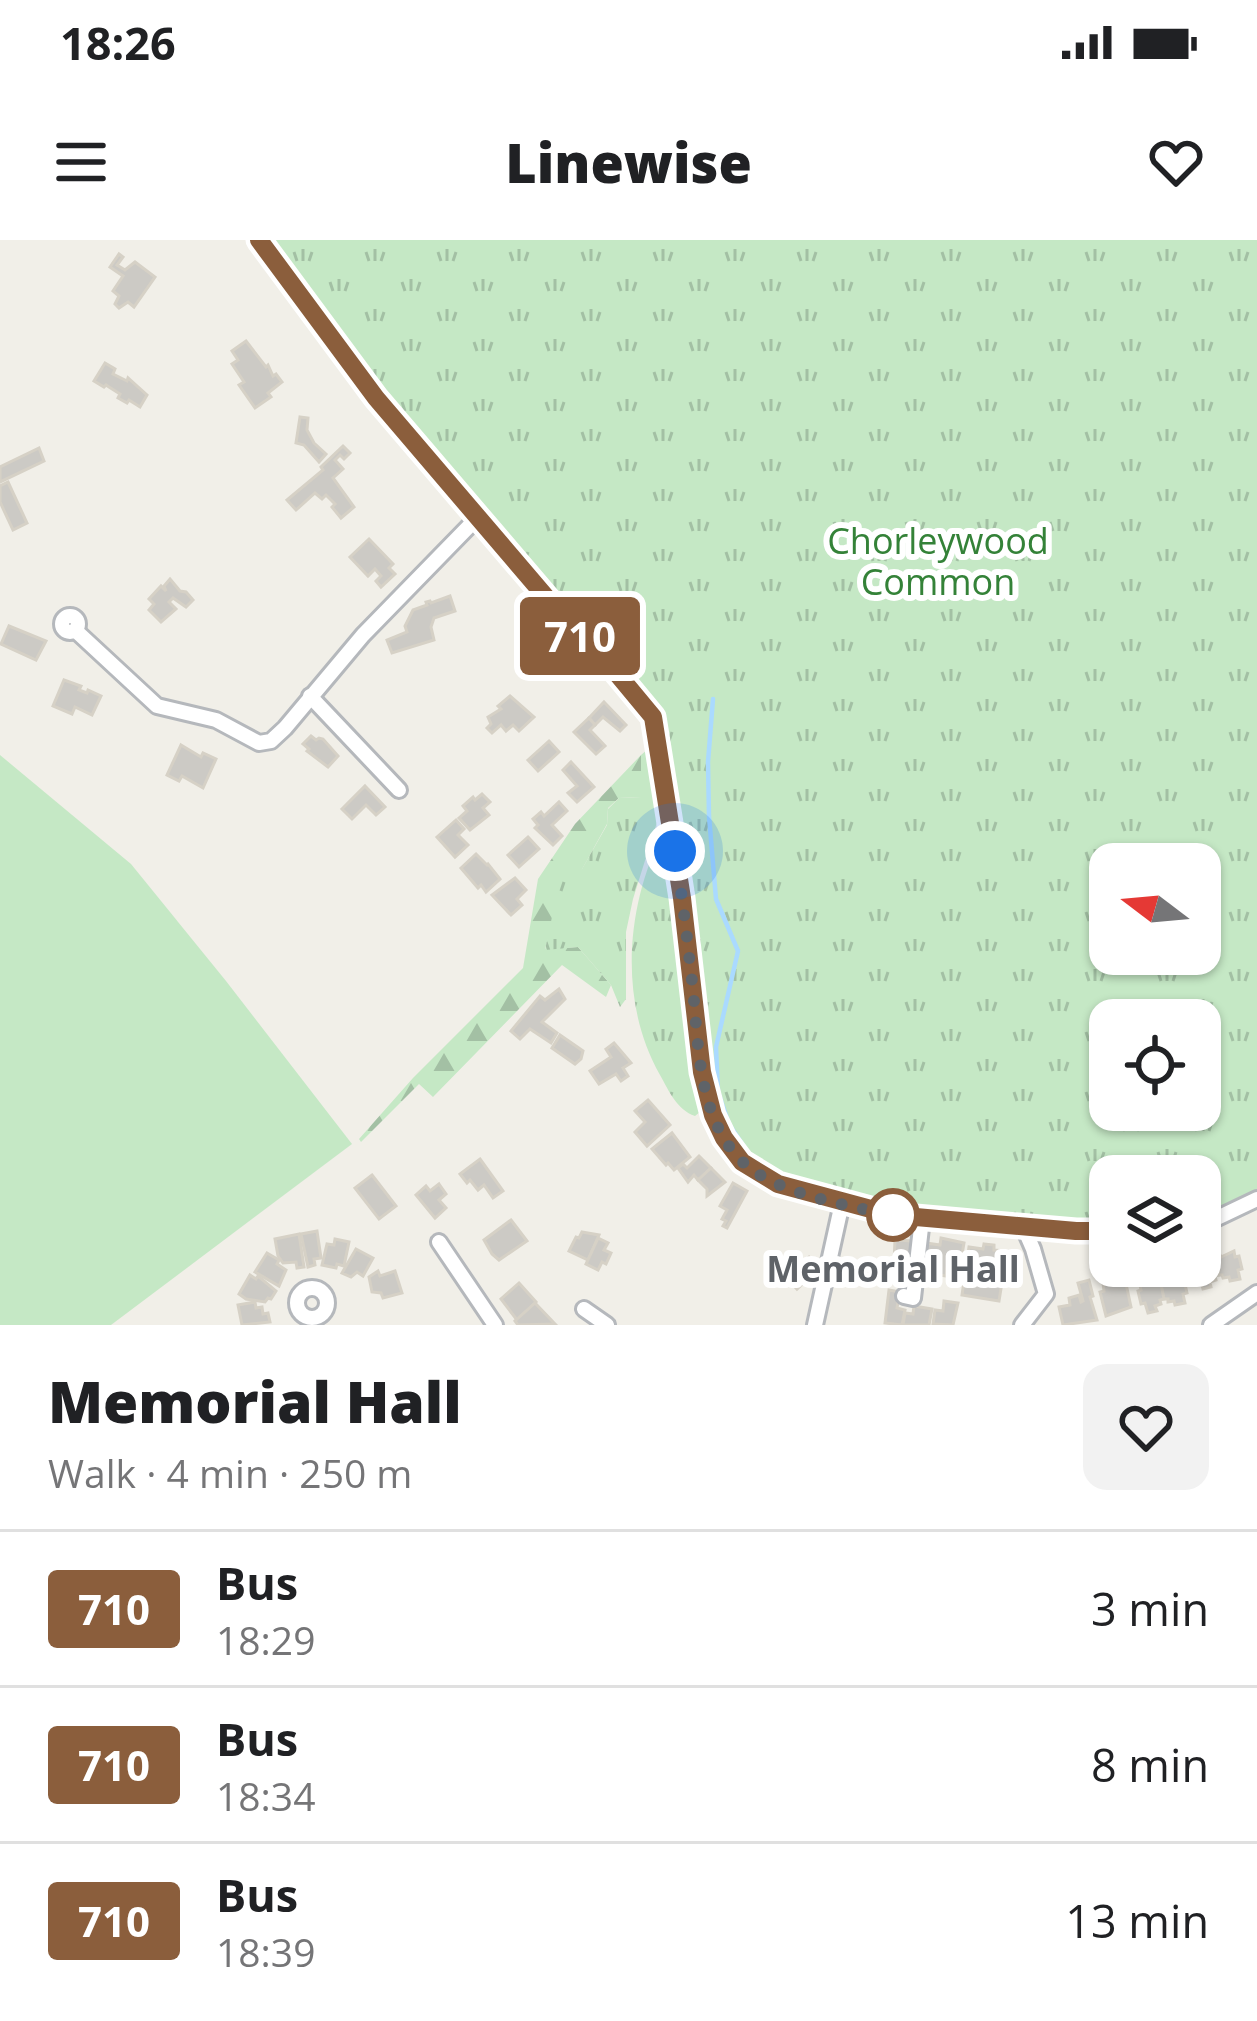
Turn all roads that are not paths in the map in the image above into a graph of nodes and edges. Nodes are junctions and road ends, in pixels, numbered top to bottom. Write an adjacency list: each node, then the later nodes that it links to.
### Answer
1 (259, 240): 2 (street)
2 (478, 518): 4 (street); 7 (street)
3 (75, 630): 4 (street)
4 (310, 696): 5 (street)
5 (399, 790)
6 (1257, 1199): 8 (street)
7 (842, 1203): 9 (street); 18 (street)
8 (1221, 1216)
9 (922, 1219): 10 (street); 13 (street)
10 (1023, 1226): 11 (street); 19 (street)
11 (1089, 1231)
12 (439, 1242): 16 (street)
13 (915, 1292)
14 (1257, 1293): 20 (street)
15 (584, 1309): 17 (street)
16 (494, 1325)
17 (607, 1325)
18 (814, 1325)
19 (1022, 1325)
20 (1211, 1325)

